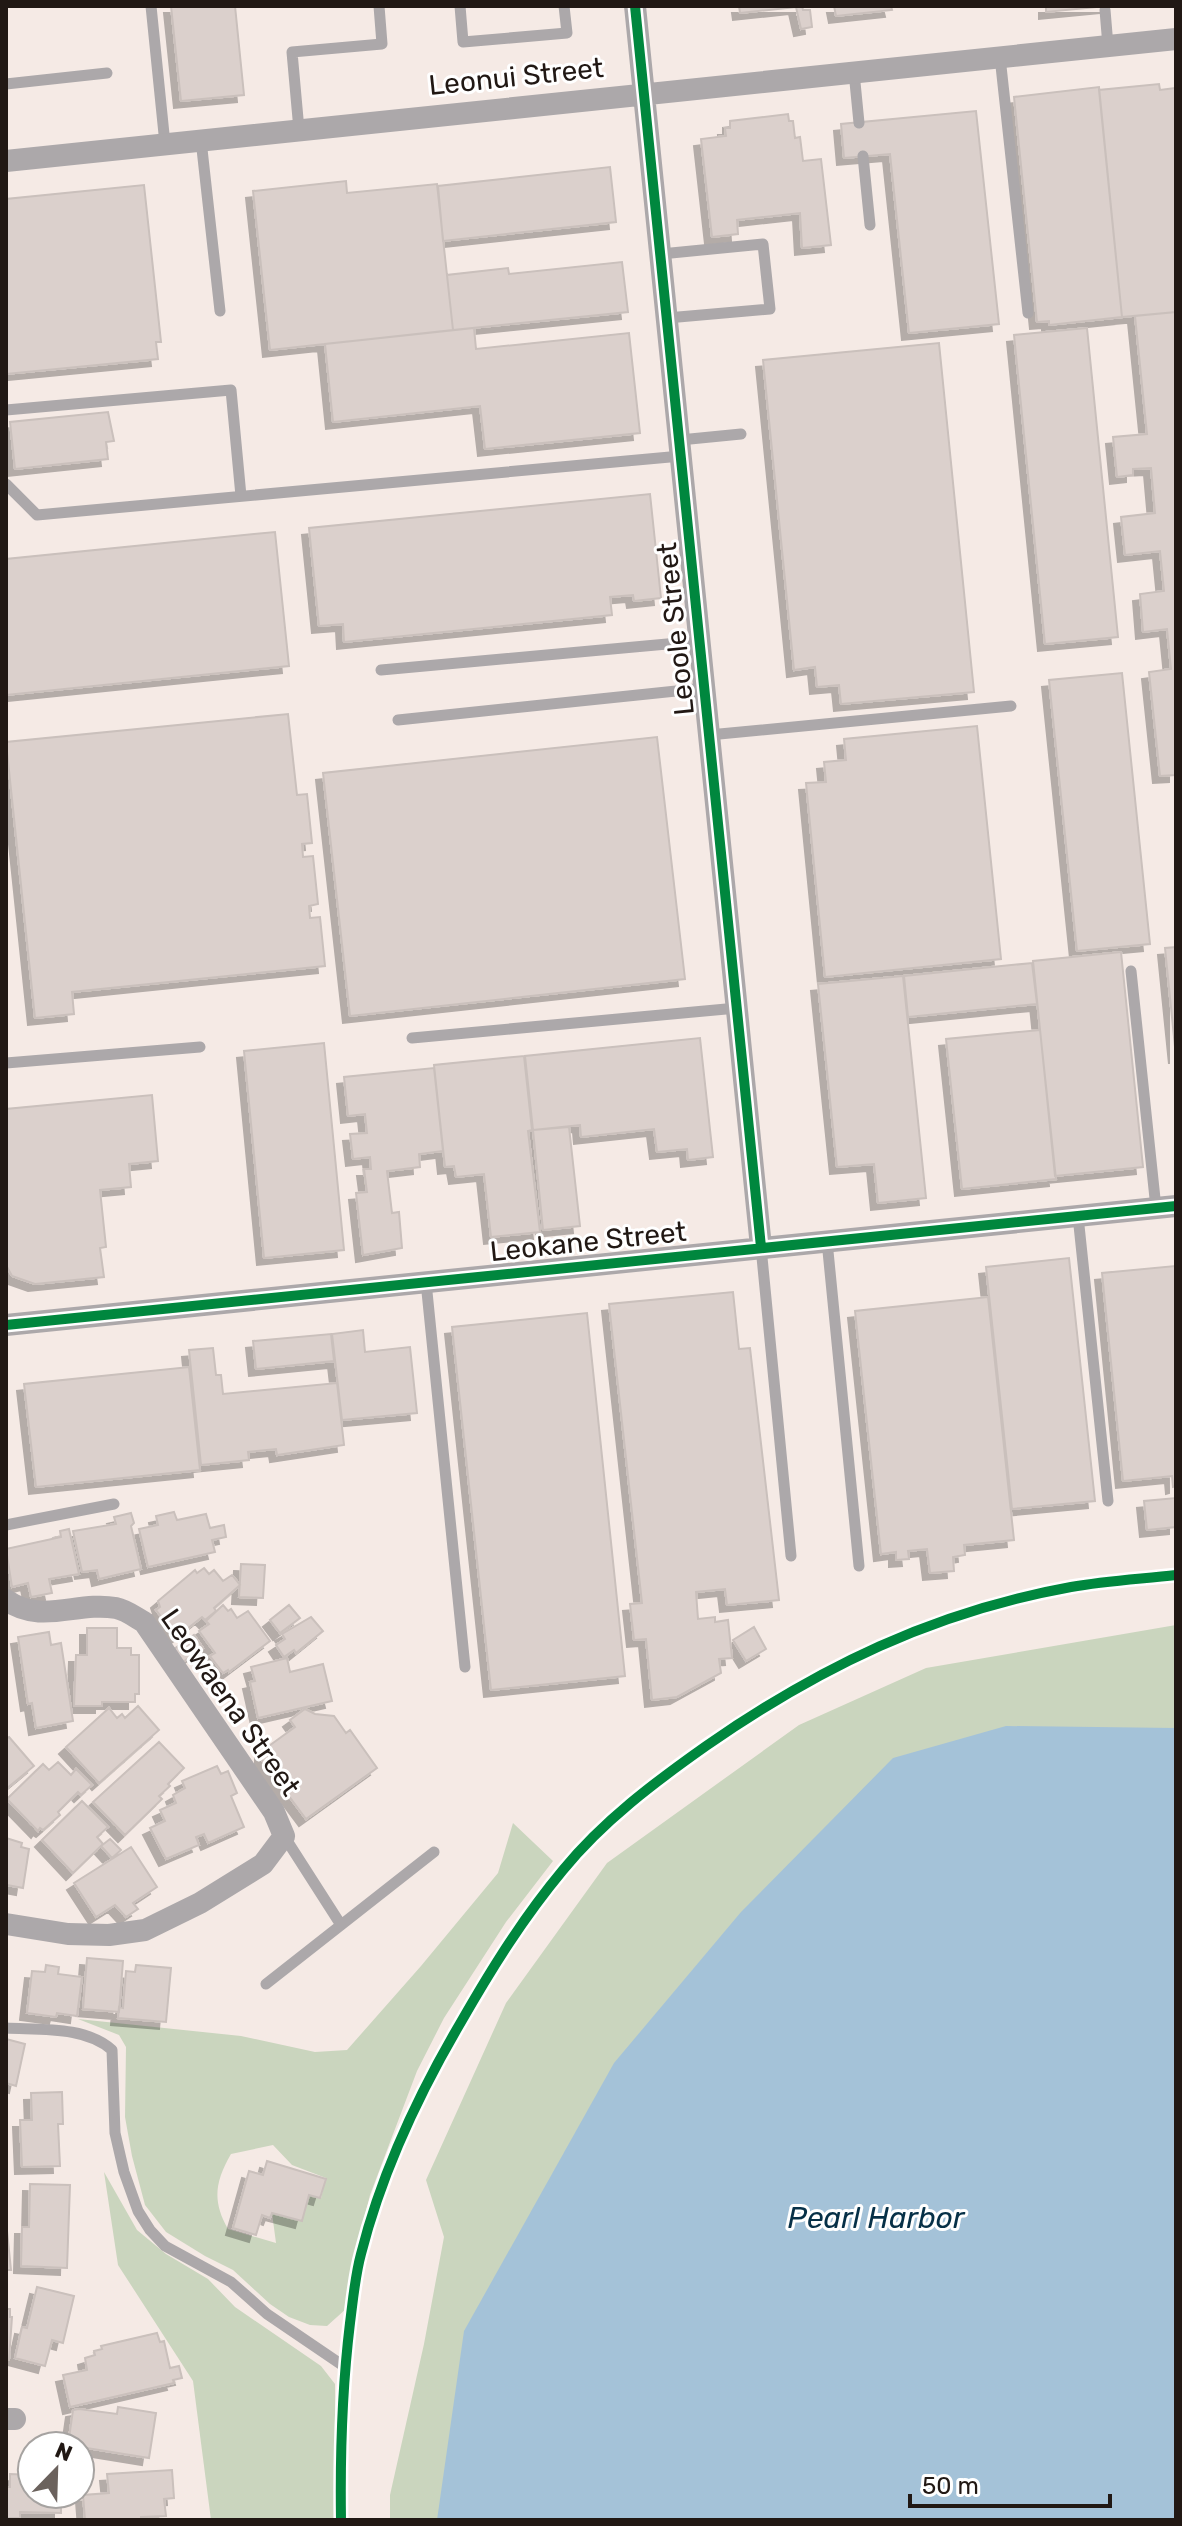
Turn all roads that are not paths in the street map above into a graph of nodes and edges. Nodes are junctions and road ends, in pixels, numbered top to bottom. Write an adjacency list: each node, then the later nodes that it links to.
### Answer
1 (151, 6): 17 (lane)
2 (379, 6): 15 (lane)
3 (460, 6): 4 (lane)
4 (564, 6)
5 (635, 6): 13 (street, Leoole Street)
6 (1105, 10): 8 (lane)
7 (1176, 39): 8 (street, Leonui Street)
8 (1108, 46): 9 (street, Leonui Street)
9 (1000, 57): 10 (street, Leonui Street); 23 (lane)
10 (854, 72): 13 (street, Leonui Street); 14 (lane)
11 (107, 73): 12 (lane)
12 (6, 84)
13 (645, 93): 15 (street, Leonui Street); 21 (street, Leoole Street)
14 (859, 123)
15 (299, 130): 16 (street, Leonui Street)
16 (201, 140): 17 (street, Leonui Street); 22 (lane)
17 (165, 144): 19 (street, Leonui Street)
18 (863, 156): 20 (lane)
19 (6, 161)
20 (870, 225)
21 (661, 254): 24 (street, Leoole Street); 24 (lane)
22 (220, 311)
23 (1028, 313)
24 (667, 318): 27 (street, Leoole Street)
25 (6, 410): 29 (lane)
26 (741, 434): 27 (lane)
27 (681, 448): 29 (lane); 30 (street, Leoole Street)
28 (6, 484): 29 (lane)
29 (241, 496)
30 (700, 641): 31 (lane); 32 (street, Leoole Street)
31 (381, 670)
32 (705, 688): 34 (lane); 35 (street, Leoole Street)
33 (1011, 706): 35 (lane)
34 (398, 720)
35 (709, 735): 37 (street, Leoole Street)
36 (1131, 971): 41 (lane)
37 (737, 1008): 38 (lane); 44 (street, Leoole Street)
38 (412, 1038)
39 (200, 1047): 40 (lane)
40 (6, 1063)
41 (1166, 1207): 42 (street, Leokane Street)
42 (1078, 1216): 43 (street, Leokane Street); 47 (lane)
43 (827, 1241): 44 (street, Leokane Street); 51 (lane)
44 (761, 1247): 45 (street, Leokane Street); 50 (lane)
45 (426, 1282): 46 (street, Leokane Street); 53 (lane)
46 (6, 1325)
47 (1108, 1501)
48 (114, 1504): 49 (lane)
49 (6, 1525)
50 (791, 1556)
51 (859, 1566)
52 (6, 1600): 54 (street, Leowaena Street)
53 (465, 1667)
54 (284, 1836): 56 (street, Leowaena Street); 57 (lane)
55 (434, 1852): 57 (lane)
56 (6, 1924)
57 (341, 1925): 58 (lane)
58 (266, 1984)
59 (6, 2028): 60 (lane)
60 (345, 2367)

